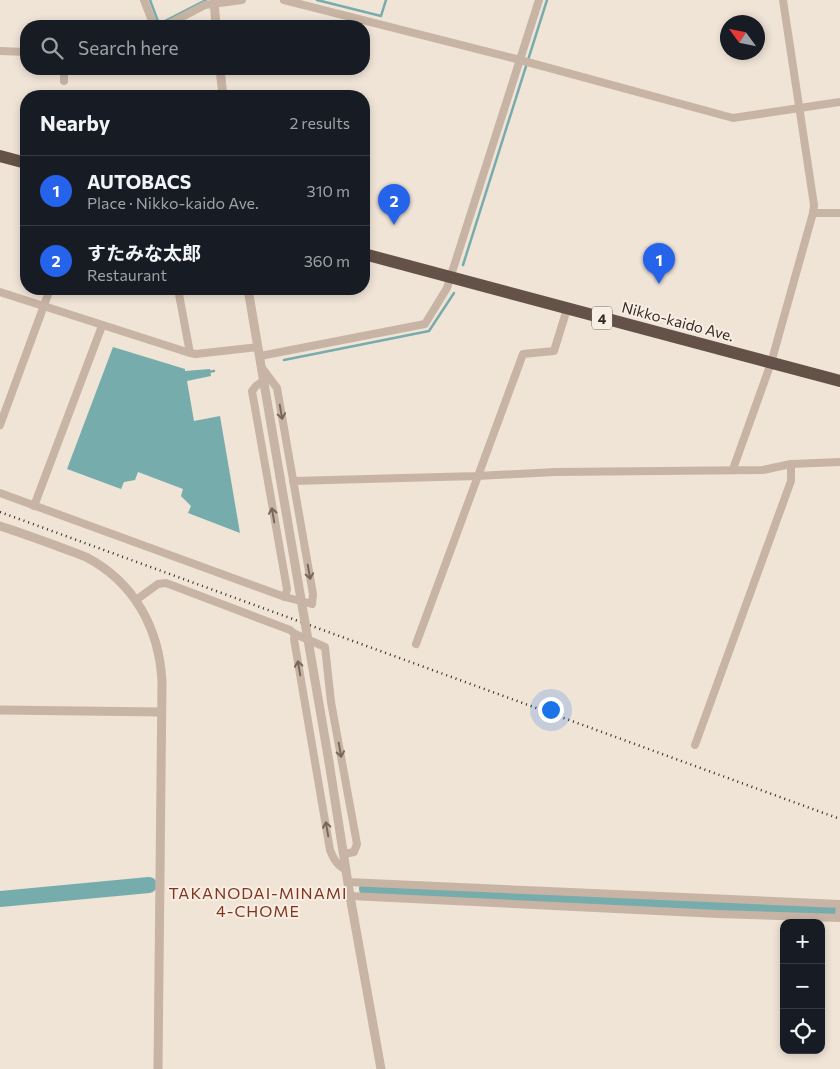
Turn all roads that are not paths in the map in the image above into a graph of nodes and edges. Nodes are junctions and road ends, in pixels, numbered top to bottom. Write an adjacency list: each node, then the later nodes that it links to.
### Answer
1 (144, 0): 7 (street)
2 (242, 0): 6 (street)
3 (284, 0): 10 (street)
4 (539, 0): 14 (street)
5 (783, 0): 20 (street)
6 (214, 2): 8 (street); 9 (street)
7 (152, 20)
8 (177, 20)
9 (216, 20)
10 (363, 20)
11 (370, 22): 14 (street)
12 (0, 51): 13 (street)
13 (20, 52)
14 (520, 60): 20 (street); 26 (street)
15 (64, 75): 17 (street)
16 (221, 75): 18 (street)
17 (64, 81)
18 (222, 90)
19 (840, 102): 20 (street)
20 (798, 108): 23 (street)
21 (0, 156): 22 (highway)
22 (20, 161)
23 (813, 213): 24 (street); 36 (street)
24 (840, 213)
25 (370, 256): 26 (highway, Nikko-kaido Ave. / 4)
26 (451, 277): 32 (highway, Nikko-kaido Ave. / 4); 34 (street)
27 (0, 292): 31 (street)
28 (48, 295): 31 (street)
29 (179, 295): 35 (street)
30 (249, 295): 34 (street)
31 (44, 306): 33 (street); 40 (street)
32 (567, 309): 36 (highway, Nikko-kaido Ave. / 4); 44 (street)
33 (102, 326): 35 (street); 47 (street)
34 (259, 351): 35 (street); 37 (street)
35 (190, 352)
36 (771, 363): 39 (highway, Nikko-kaido Ave. / 4); 43 (street)
37 (262, 368): 38 (street); 45 (street, one-way to 45)
38 (263, 381): 49 (street, one-way to 38); 56 (street, bridge)
39 (840, 381)
40 (0, 425)
41 (840, 462): 42 (street)
42 (791, 464): 43 (street); 55 (street)
43 (732, 469): 44 (street)
44 (477, 476): 45 (street); 52 (street)
45 (293, 481): 49 (street, one-way to 49)
46 (0, 494): 47 (street)
47 (34, 506): 49 (street)
48 (0, 526): 50 (street)
49 (285, 597)
50 (136, 600): 51 (street); 54 (street)
51 (295, 634): 56 (street, one-way to 56); 57 (street, one-way to 51)
52 (416, 644)
53 (0, 710): 54 (street)
54 (161, 712): 61 (street)
55 (695, 745)
56 (344, 854): 57 (street)
57 (346, 870): 58 (street)
58 (348, 882): 59 (street); 60 (street)
59 (350, 896): 60 (street); 62 (street)
60 (839, 915)
61 (158, 1069)
62 (381, 1069)

